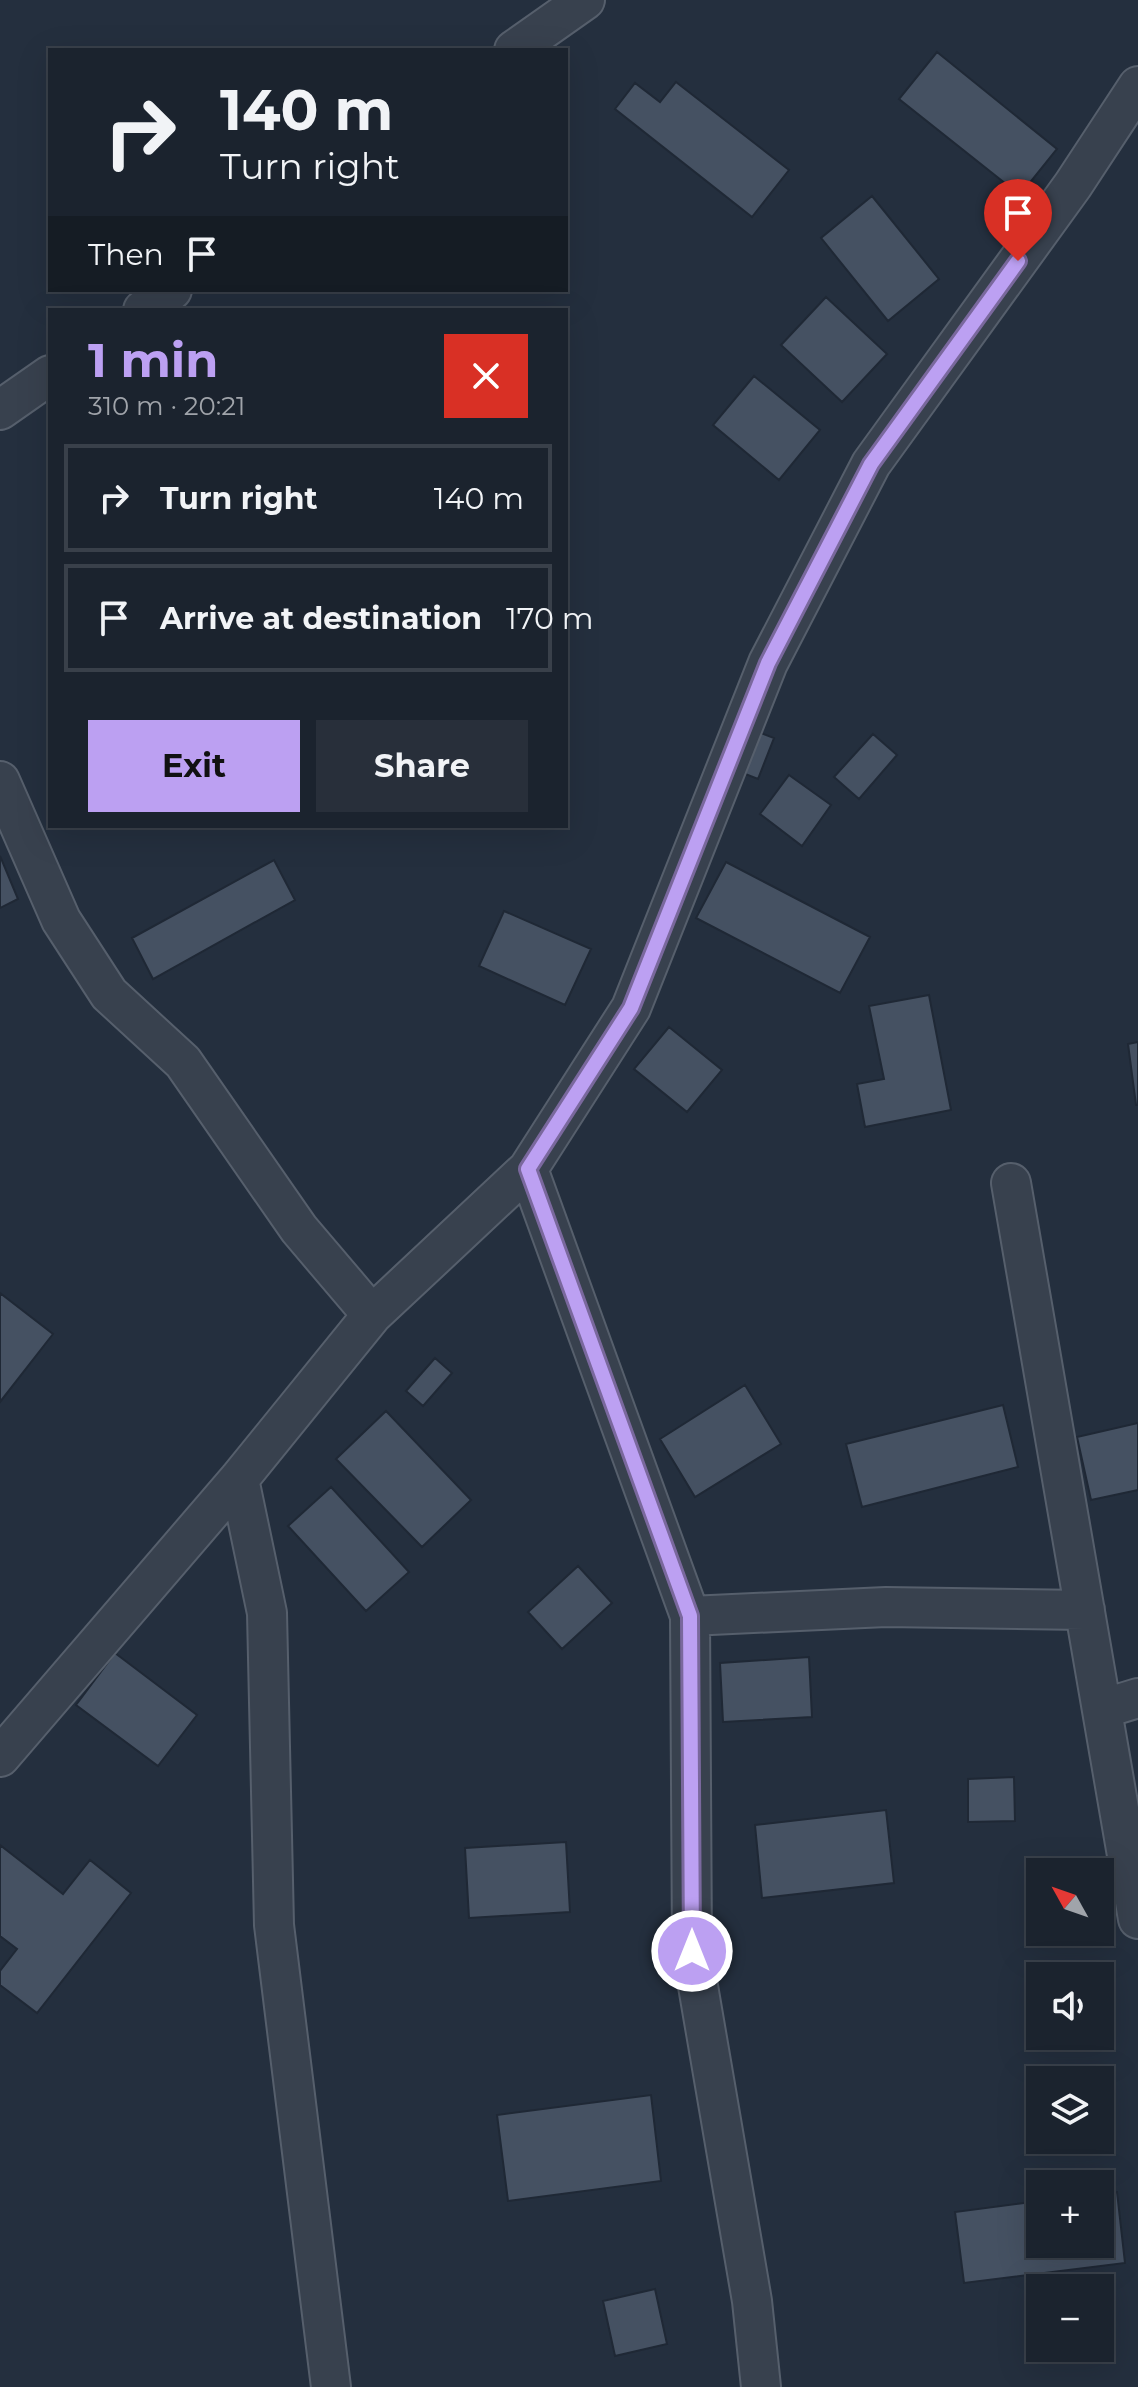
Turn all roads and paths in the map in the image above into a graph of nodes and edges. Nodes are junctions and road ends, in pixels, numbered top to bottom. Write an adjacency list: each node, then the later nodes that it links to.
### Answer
1 (585, 0): 2 (street)
2 (517, 48)
3 (1138, 86): 9 (street)
4 (169, 292): 5 (street)
5 (146, 308)
6 (48, 376): 7 (street)
7 (0, 410)
8 (0, 781): 11 (street)
9 (528, 1169): 11 (street); 14 (street)
10 (1011, 1183): 13 (street)
11 (372, 1315): 12 (street)
12 (239, 1479): 17 (street); 19 (street)
13 (1085, 1610): 14 (street); 16 (street)
14 (690, 1616): 20 (street)
15 (1138, 1698): 16 (street)
16 (1102, 1709): 18 (street)
17 (0, 1757)
18 (1138, 1919)
19 (331, 2387)
20 (761, 2387)

